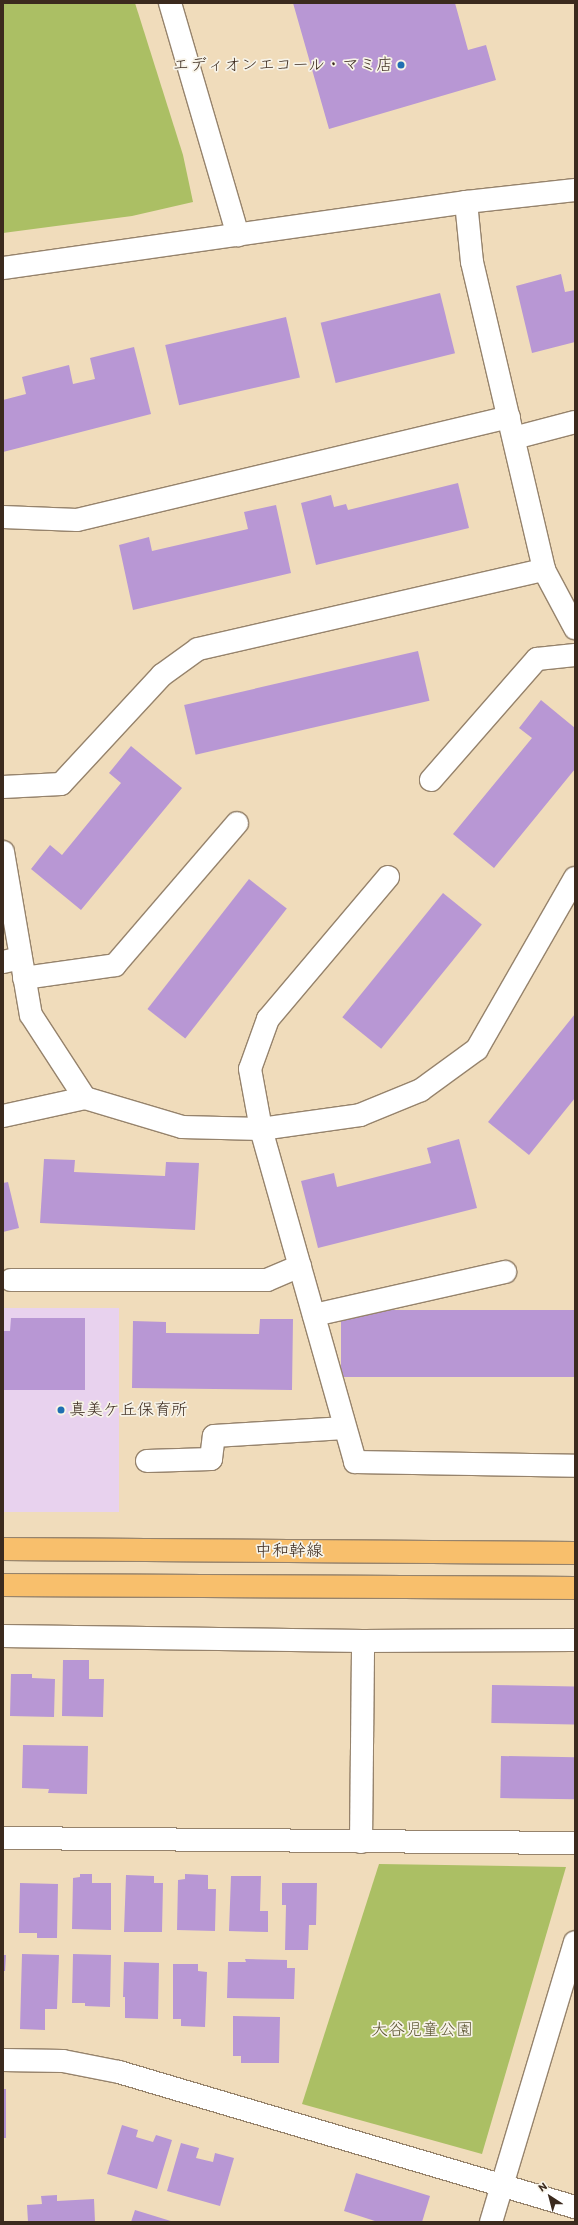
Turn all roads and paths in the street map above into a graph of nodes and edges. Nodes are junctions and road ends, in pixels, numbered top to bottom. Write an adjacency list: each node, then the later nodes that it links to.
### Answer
1 (170, 3): 4 (street)
2 (575, 190): 3 (street)
3 (466, 202): 4 (street); 6 (street)
4 (238, 235): 5 (street)
5 (3, 268)
6 (509, 417): 8 (street); 9 (street)
7 (575, 422): 8 (street)
8 (514, 438): 10 (street)
9 (3, 517)
10 (544, 570): 11 (street); 14 (street)
11 (575, 628)
12 (575, 655): 13 (street)
13 (431, 780)
14 (3, 787)
15 (237, 823): 19 (street)
16 (3, 852): 19 (street)
17 (388, 877): 22 (street)
18 (573, 885): 22 (street)
19 (16, 966): 20 (street)
20 (85, 1098): 21 (street); 22 (street)
21 (3, 1116)
22 (261, 1129): 23 (street)
23 (300, 1266): 25 (street); 26 (street)
24 (505, 1272): 26 (street)
25 (11, 1280)
26 (314, 1315): 27 (street)
27 (345, 1428): 28 (street); 29 (street)
28 (147, 1461)
29 (575, 1466)
30 (3, 1549): 31 (main road, 中和幹線)
31 (575, 1553)
32 (3, 1585): 33 (main road, 中和幹線)
33 (575, 1588)
34 (3, 1636): 35 (street)
35 (363, 1640): 36 (street); 38 (street)
36 (575, 1640)
37 (3, 1838): 38 (street)
38 (362, 1842): 39 (street)
39 (575, 1844)
40 (575, 1942): 41 (street)
41 (572, 1969): 43 (street)
42 (3, 2060): 43 (street)
43 (501, 2186): 44 (street); 45 (street)
44 (575, 2207)
45 (491, 2222)

